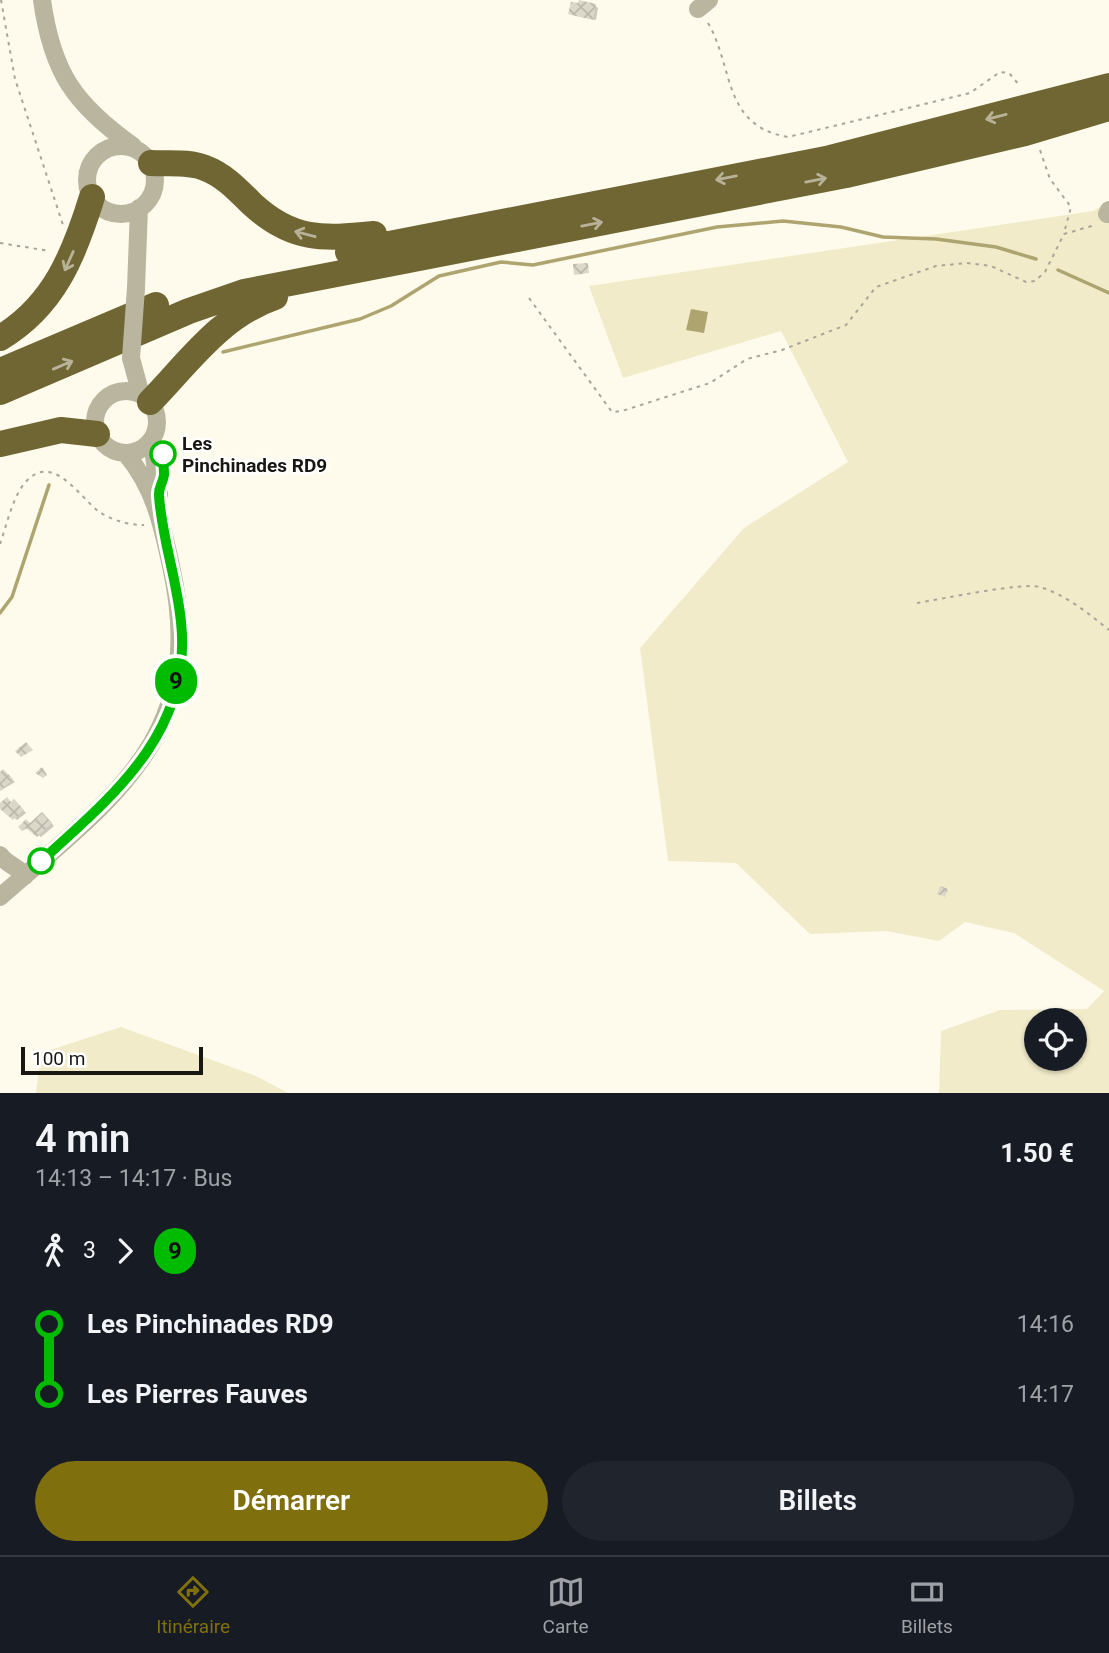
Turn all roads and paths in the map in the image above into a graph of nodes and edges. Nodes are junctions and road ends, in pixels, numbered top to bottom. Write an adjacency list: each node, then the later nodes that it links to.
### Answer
1 (1, 0): 21 (path)
2 (42, 0): 9 (street)
3 (704, 5): 5 (path)
4 (1109, 78): 7 (highway)
5 (1020, 86)
6 (1109, 86): 7 (highway)
7 (1042, 105): 14 (highway, one-way to 14)
8 (1109, 108): 19 (highway, one-way to 8)
9 (97, 119): 11 (street); 12 (street)
10 (1039, 149): 18 (path)
11 (145, 157): 12 (street); 14 (highway, one-way to 11); 15 (street)
12 (94, 159): 13 (street)
13 (92, 197): 17 (street); 21 (highway)
14 (615, 198): 26 (highway)
15 (139, 208): 17 (street); 22 (street)
16 (1108, 212): 18 (path)
17 (117, 213): 22 (street)
18 (1064, 234): 23 (path)
19 (525, 236): 27 (highway, one-way to 19); 29 (highway)
20 (0, 243): 21 (path)
21 (73, 251): 24 (highway, one-way to 24)
22 (135, 251): 25 (street, bridge)
23 (529, 298)
24 (0, 338)
25 (131, 361): 28 (street); 29 (street)
26 (0, 371)
27 (0, 392)
28 (114, 393): 29 (street); 30 (street)
29 (151, 417): 32 (street); 33 (street)
30 (97, 434): 31 (highway); 32 (street)
31 (0, 444)
32 (126, 454): 33 (street)
33 (162, 522): 34 (path); 38 (street)
34 (0, 544)
35 (917, 603): 36 (path)
36 (1109, 630)
37 (3, 860): 38 (street)
38 (12, 887)

